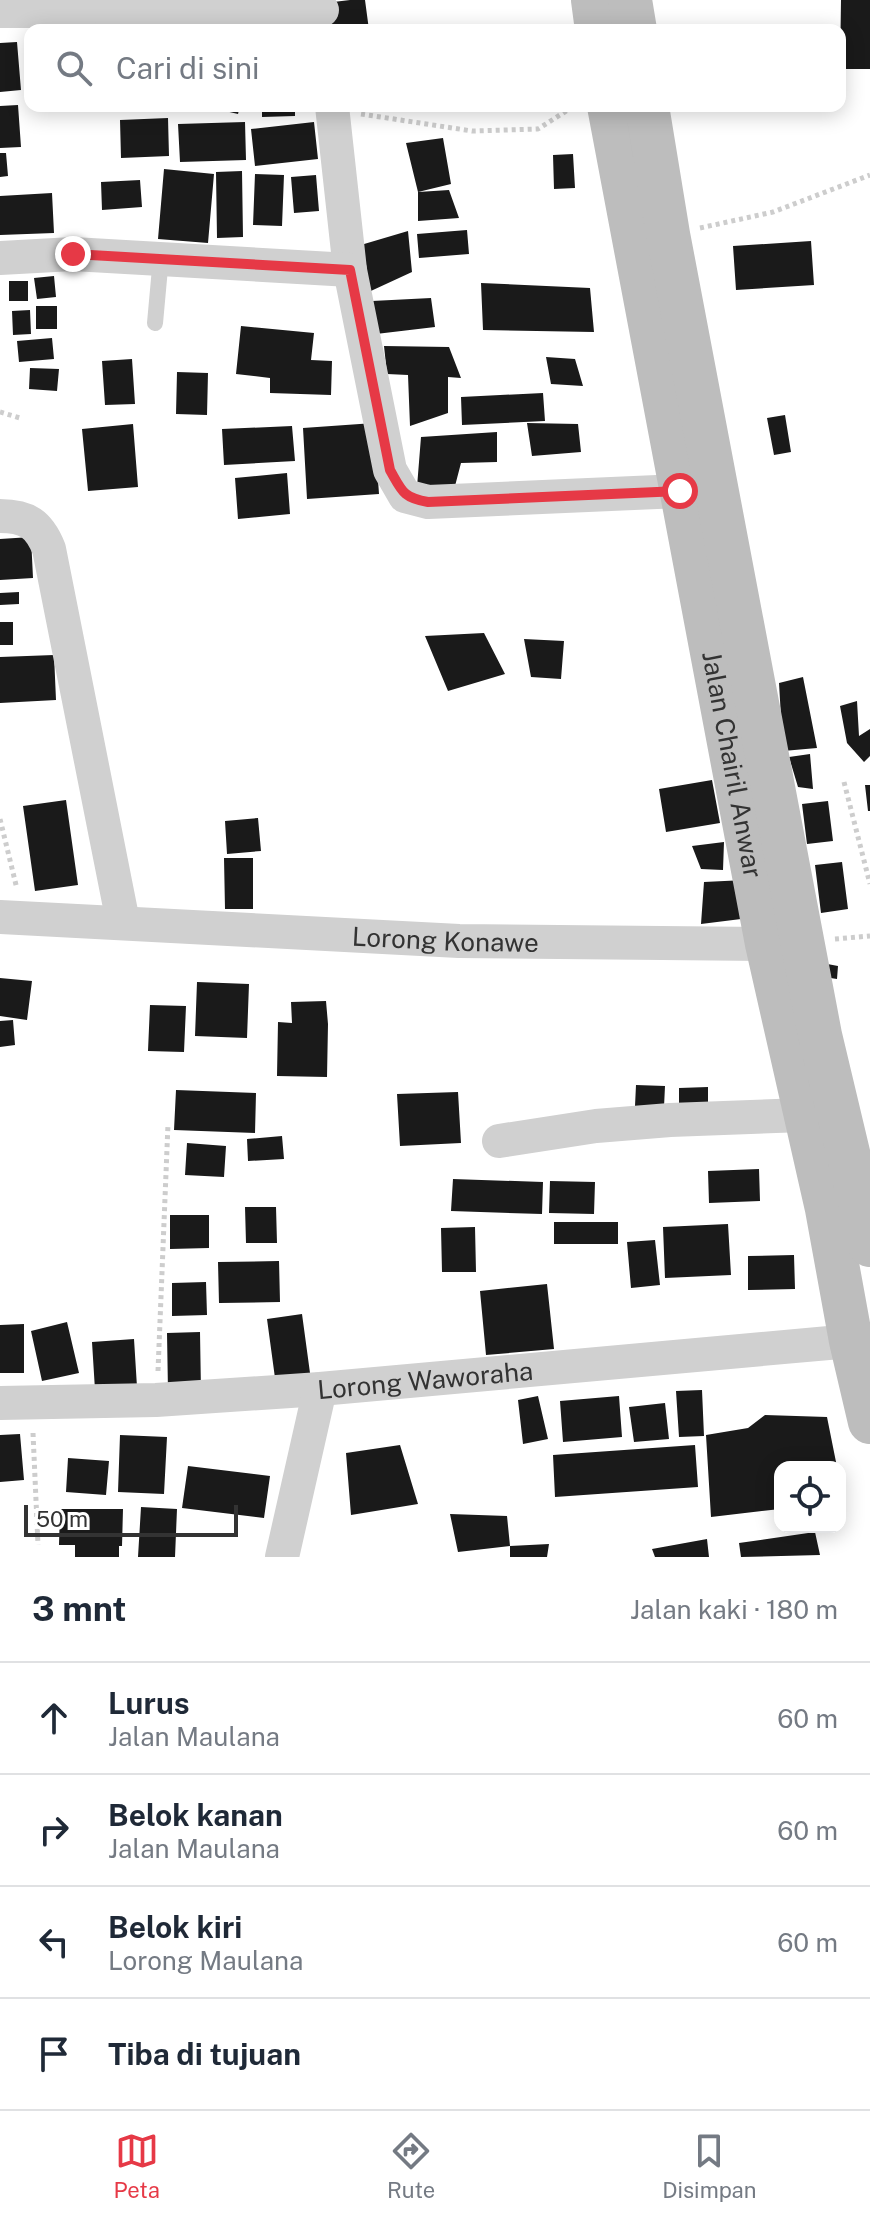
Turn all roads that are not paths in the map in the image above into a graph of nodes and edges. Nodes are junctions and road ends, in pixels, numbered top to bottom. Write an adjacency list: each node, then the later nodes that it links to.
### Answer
1 (593, 0): 6 (main road)
2 (630, 0): 7 (main road)
3 (107, 6): 4 (street); 5 (street)
4 (0, 11)
5 (322, 13)
6 (596, 24)
7 (634, 24)
8 (332, 112): 13 (street)
9 (610, 112): 15 (main road, Jalan Chairil Anwar)
10 (648, 112): 22 (main road, Jalan Chairil Anwar)
11 (161, 257): 12 (street); 13 (street); 14 (lane)
12 (0, 258)
13 (350, 270): 15 (street)
14 (155, 323)
15 (680, 491): 19 (main road, Jalan Chairil Anwar)
16 (0, 516): 18 (street)
17 (12, 917): 18 (street, Lorong Konawe)
18 (123, 922): 19 (street, Lorong Konawe)
19 (767, 944): 20 (main road, Jalan Chairil Anwar)
20 (804, 1115): 21 (street); 22 (main road, Jalan Chairil Anwar)
21 (499, 1141)
22 (850, 1187): 23 (main road, Jalan Chairil Anwar); 24 (main road, Jalan Chairil Anwar)
23 (870, 1245)
24 (851, 1341): 25 (street, Lorong Waworaha); 27 (main road, Jalan Chairil Anwar)
25 (320, 1389): 26 (street, Lorong Waworaha); 28 (street)
26 (16, 1404)
27 (870, 1422)
28 (282, 1557)

